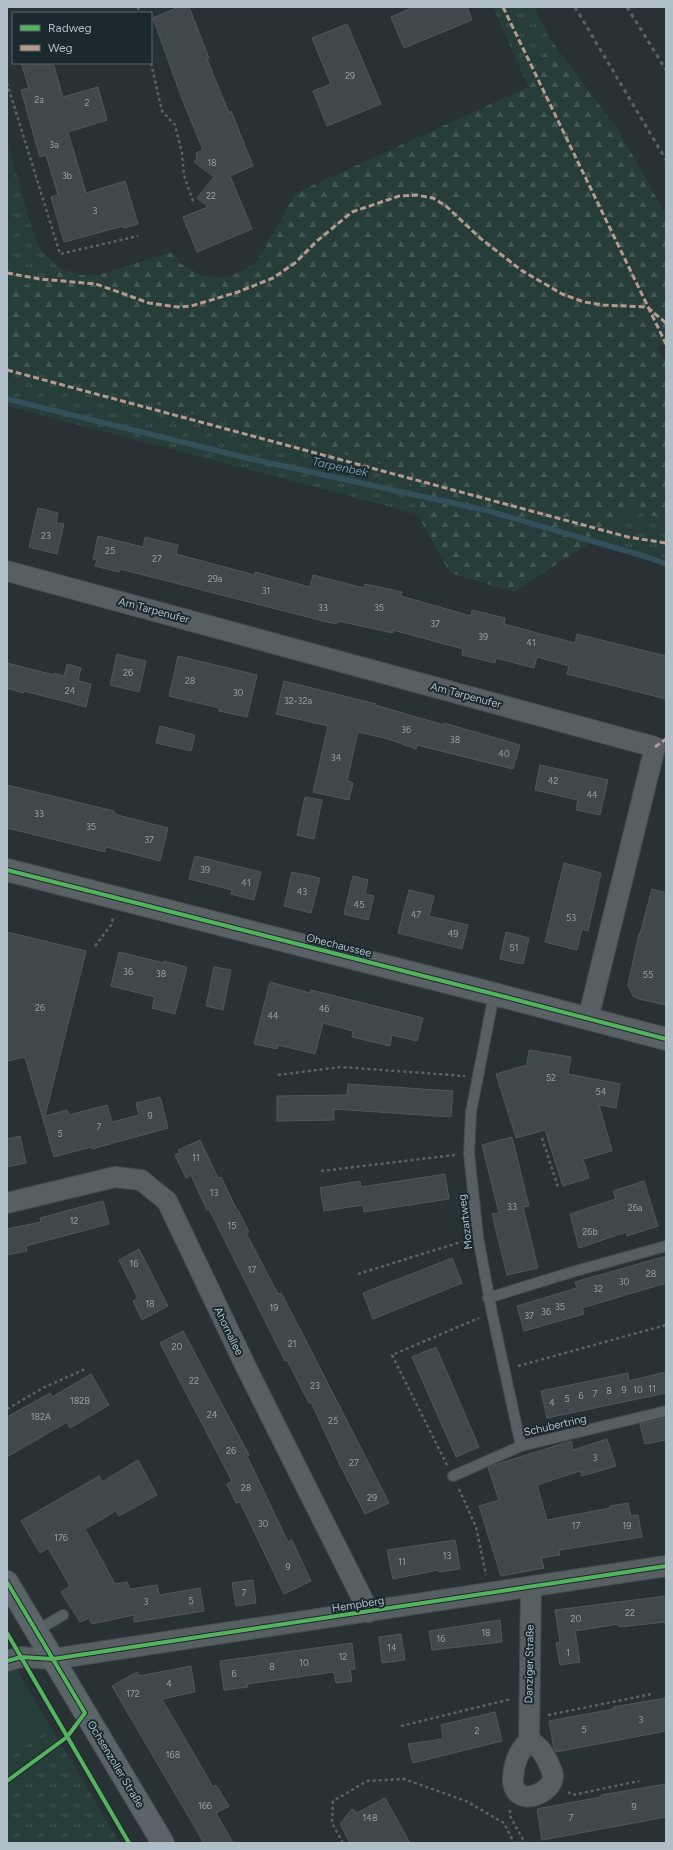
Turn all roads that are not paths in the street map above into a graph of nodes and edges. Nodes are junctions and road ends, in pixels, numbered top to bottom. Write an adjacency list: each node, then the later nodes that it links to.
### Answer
1 (7, 570): 4 (street, Am Tarpenufer)
2 (7, 870): 3 (main road, Ohechaussee)
3 (494, 994): 4 (main road, Ohechaussee); 8 (lane, Mozartweg)
4 (588, 1019): 5 (main road, Ohechaussee)
5 (666, 1039)
6 (7, 1203): 15 (street, Ahornallee)
7 (666, 1246): 8 (lane)
8 (488, 1298): 10 (lane, Mozartweg)
9 (666, 1411): 10 (lane, Schubertring)
10 (521, 1446): 11 (lane, Schubertring)
11 (453, 1476)
12 (666, 1566): 14 (street, Hempberg)
13 (7, 1582): 17 (main road, Ochsenzoller Straße)
14 (531, 1588): 15 (street, Hempberg); 20 (street, Danziger Straße)
15 (369, 1612): 18 (street, Hempberg)
16 (63, 1615): 17 (lane)
17 (36, 1631): 18 (main road, Ochsenzoller Straße)
18 (53, 1660): 19 (street, Hempberg); 21 (main road, Ochsenzoller Straße)
19 (7, 1661)
20 (529, 1741): 20 (street)
21 (163, 1843)

